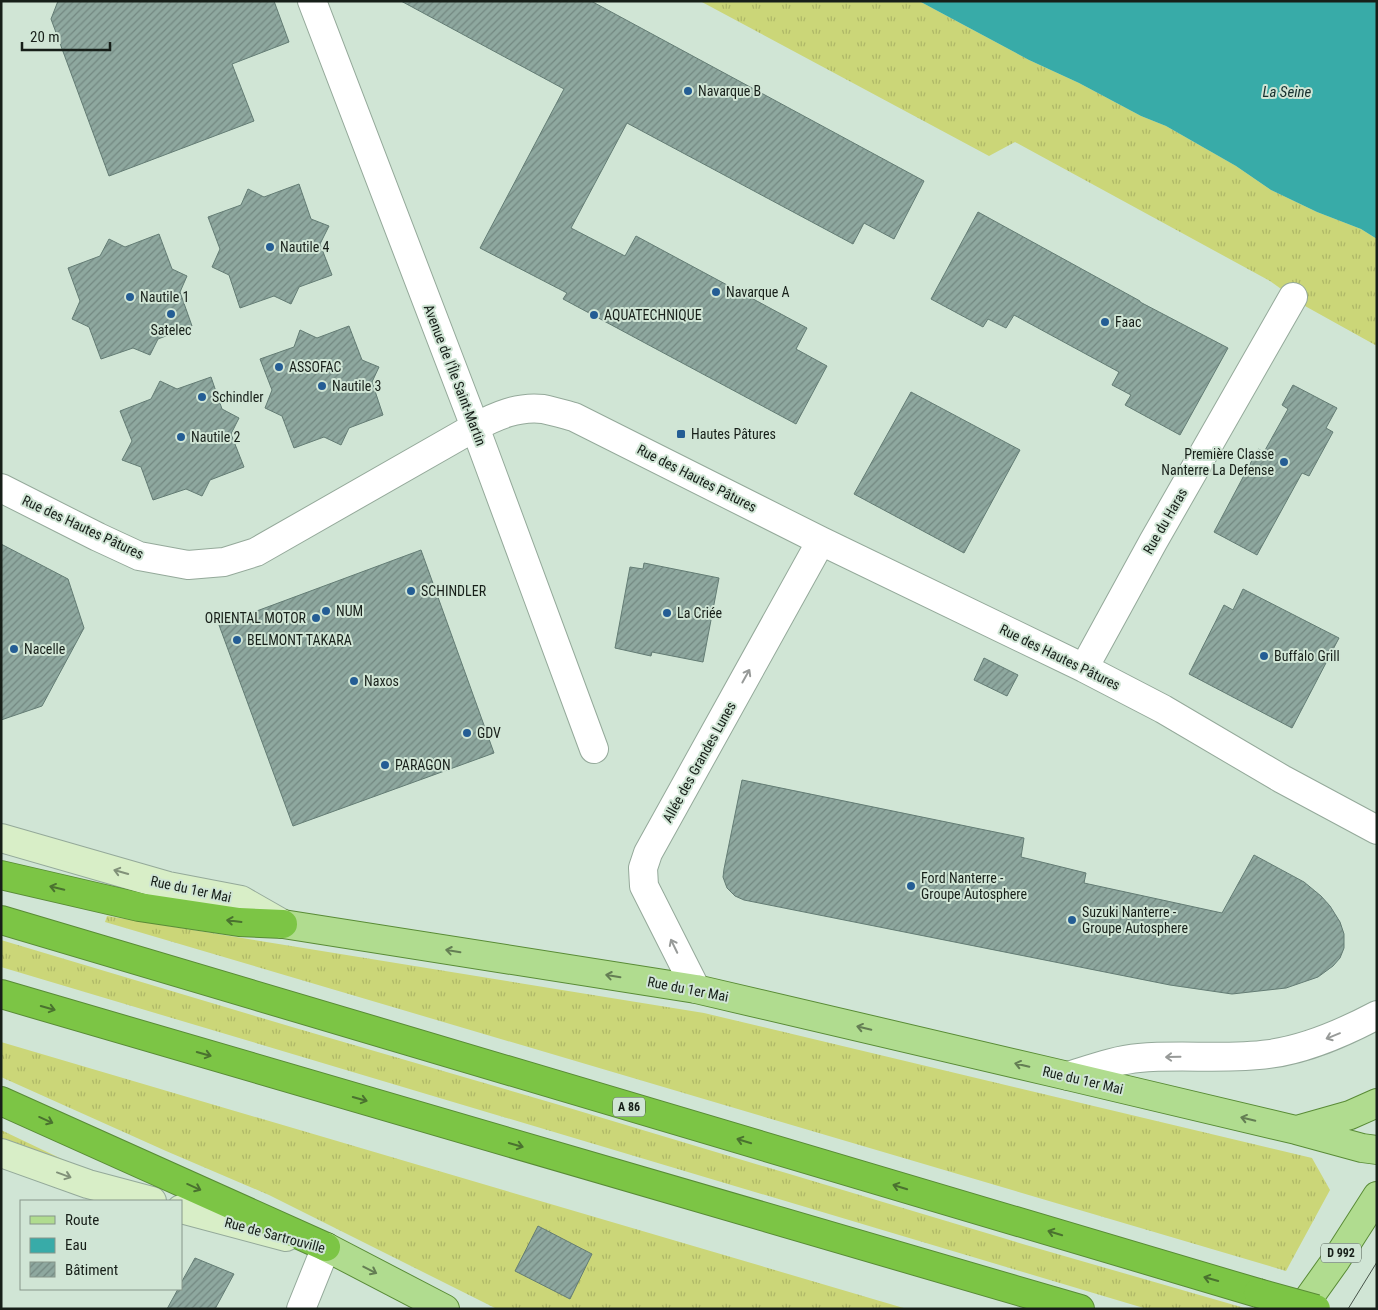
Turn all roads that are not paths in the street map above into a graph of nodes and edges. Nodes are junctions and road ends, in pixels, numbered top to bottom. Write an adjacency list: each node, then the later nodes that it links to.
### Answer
1 (312, 1): 3 (street, Avenue de l'Île Saint-Martin)
2 (1293, 297): 6 (street, Rue du Haras)
3 (475, 427): 4 (street, Rue des Hautes Pâtures); 5 (street, Rue des Hautes Pâtures); 7 (street, Avenue de l'Île Saint-Martin)
4 (1, 488)
5 (821, 541): 6 (street, Rue des Hautes Pâtures); 13 (street, Allée des Grandes Lunes, one-way to 5)
6 (1084, 668): 8 (street, Rue des Hautes Pâtures)
7 (594, 749)
8 (1377, 830)
9 (1, 838): 12 (main road, Rue du 1er Mai, one-way to 9)
10 (1, 875): 12 (highway, one-way to 10)
11 (1, 920): 32 (highway, A 86, one-way to 11, bridge)
12 (283, 924): 13 (main road, Rue du 1er Mai, one-way to 12)
13 (696, 989): 16 (main road, Rue du 1er Mai, one-way to 13)
14 (1, 994): 29 (highway, one-way to 29)
15 (1377, 1015): 16 (street, one-way to 16)
16 (1068, 1076): 19 (main road, Rue du 1er Mai, one-way to 16)
17 (1, 1101): 25 (highway, one-way to 25)
18 (1377, 1104): 19 (main road)
19 (1296, 1130): 20 (main road, Rue du 1er Mai)
20 (1377, 1150)
21 (1, 1153): 23 (main road, one-way to 23)
22 (1377, 1196): 26 (main road, D 992)
23 (148, 1200)
24 (182, 1209): 25 (main road, Rue de Sartrouville)
25 (326, 1247): 27 (street); 28 (main road, Rue de Sartrouville, one-way to 28)
26 (1336, 1260): 30 (main road, D 992); 31 (main road)
27 (302, 1309)
28 (445, 1309)
29 (1080, 1309)
30 (1301, 1309)
31 (1308, 1309)
32 (1316, 1309)

